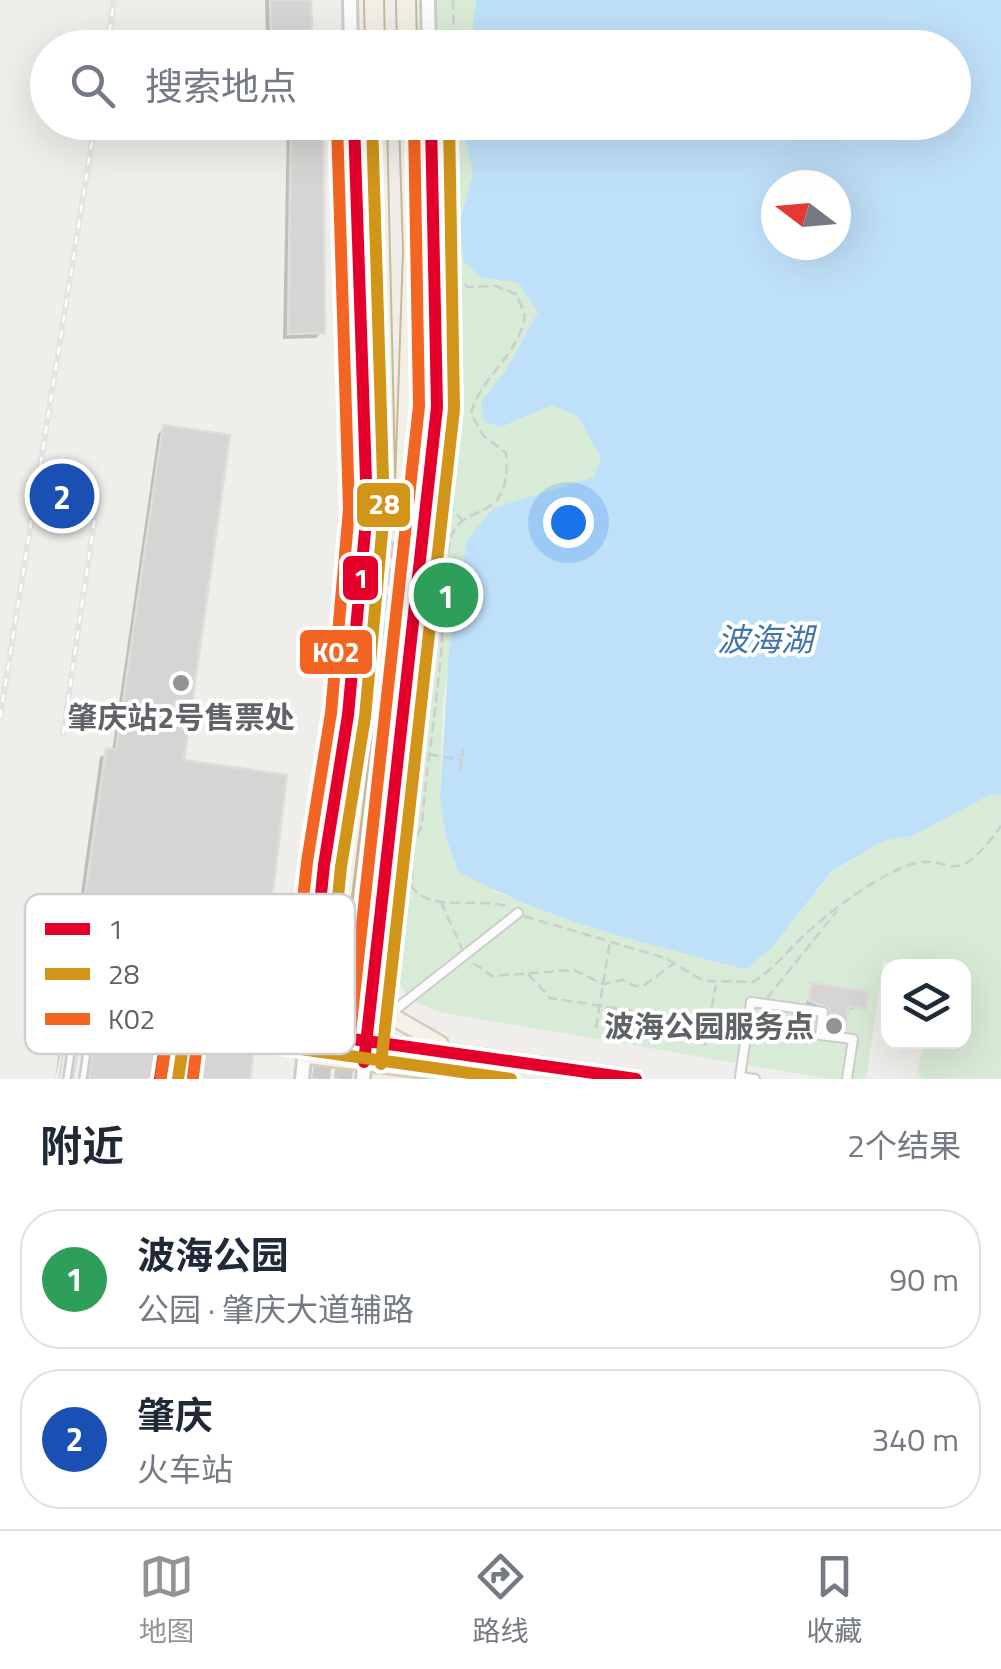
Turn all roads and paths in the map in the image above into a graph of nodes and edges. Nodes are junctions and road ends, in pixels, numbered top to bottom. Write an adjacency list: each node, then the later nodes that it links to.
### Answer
1 (350, 0): 6 (street)
2 (374, 0): 7 (highway)
3 (406, 0): 8 (highway)
4 (428, 0): 9 (street)
5 (452, 0): 10 (path)
6 (351, 30)
7 (375, 30)
8 (407, 30)
9 (429, 30)
10 (453, 30)
11 (359, 140): 20 (street)
12 (360, 140): 18 (street)
13 (378, 140): 18 (highway)
14 (409, 140): 17 (highway)
15 (431, 140): 19 (street)
16 (456, 140): 21 (path)
17 (412, 251): 19 (street); 20 (highway)
18 (382, 278): 20 (highway)
19 (426, 480): 20 (street); 21 (path)
20 (395, 514)
21 (462, 520): 26 (path)
22 (356, 716): 30 (street); 31 (highway)
23 (384, 721): 39 (highway)
24 (407, 722): 26 (path); 39 (street)
25 (463, 749): 27 (path)
26 (428, 754): 27 (path); 32 (path)
27 (461, 760): 28 (path)
28 (460, 772)
29 (1001, 826): 33 (path)
30 (321, 894)
31 (340, 894)
32 (440, 900): 34 (path); 36 (path)
33 (840, 906): 41 (path); 43 (path)
34 (518, 912): 35 (path); 36 (street)
35 (610, 940): 37 (path); 40 (path)
36 (466, 954): 38 (path); 45 (street)
37 (674, 963): 40 (path); 41 (path)
38 (526, 973): 40 (path); 42 (path)
39 (363, 976): 45 (main road); 49 (street)
40 (603, 984): 42 (path)
41 (716, 984): 47 (path)
42 (600, 1003): 44 (path); 46 (path)
43 (764, 1004): 50 (street); 65 (street)
44 (642, 1012)
45 (391, 1013): 52 (main road)
46 (596, 1028)
47 (706, 1037): 50 (path); 51 (path)
48 (355, 1039): 49 (main road)
49 (366, 1040): 52 (main road); 56 (street)
50 (745, 1042): 64 (street)
51 (704, 1045)
52 (452, 1050): 57 (main road); 63 (main road)
53 (71, 1054): 58 (lane)
54 (87, 1054): 59 (lane)
55 (304, 1054): 56 (main road); 60 (street)
56 (364, 1070): 57 (main road)
57 (450, 1072): 61 (main road); 62 (main road)
58 (67, 1079)
59 (83, 1079)
60 (302, 1079)
61 (408, 1079)
62 (496, 1079)
63 (636, 1079)
64 (756, 1079)
65 (848, 1079)

